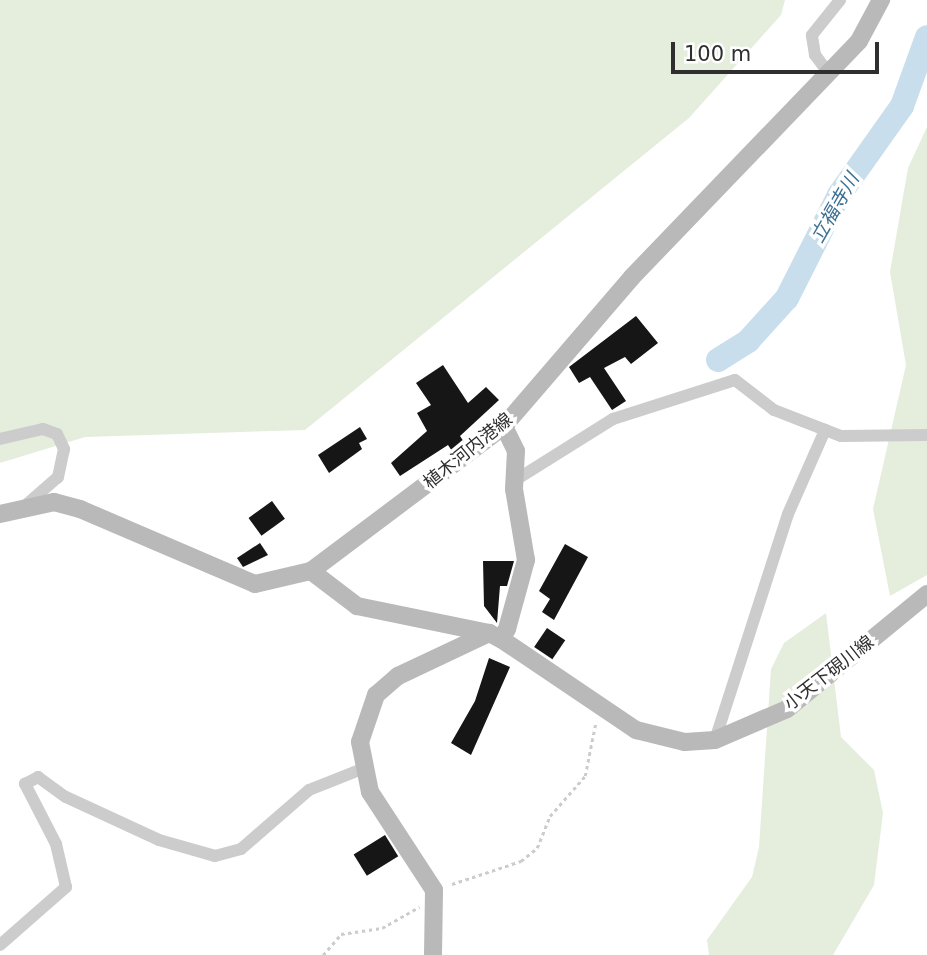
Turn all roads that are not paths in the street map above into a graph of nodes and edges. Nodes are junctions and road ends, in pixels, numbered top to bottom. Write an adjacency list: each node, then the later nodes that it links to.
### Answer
1 (840, 0): 3 (street)
2 (881, 0): 3 (main road, 植木河内港線)
3 (829, 74): 4 (main road, 植木河内港線)
4 (504, 426): 8 (main road); 11 (main road, 植木河内港線)
5 (825, 430): 6 (street); 8 (street); 14 (street)
6 (927, 435)
7 (0, 439): 9 (street)
8 (514, 481): 13 (main road)
9 (27, 503): 10 (main road, 植木河内港線); 11 (main road, 植木河内港線)
10 (0, 514)
11 (311, 571): 13 (main road)
12 (927, 594): 14 (main road, 小天下硯川線)
13 (495, 636): 14 (main road, 小天下硯川線); 15 (main road)
14 (715, 740)
15 (362, 769): 16 (street); 17 (main road)
16 (0, 945)
17 (433, 955)

